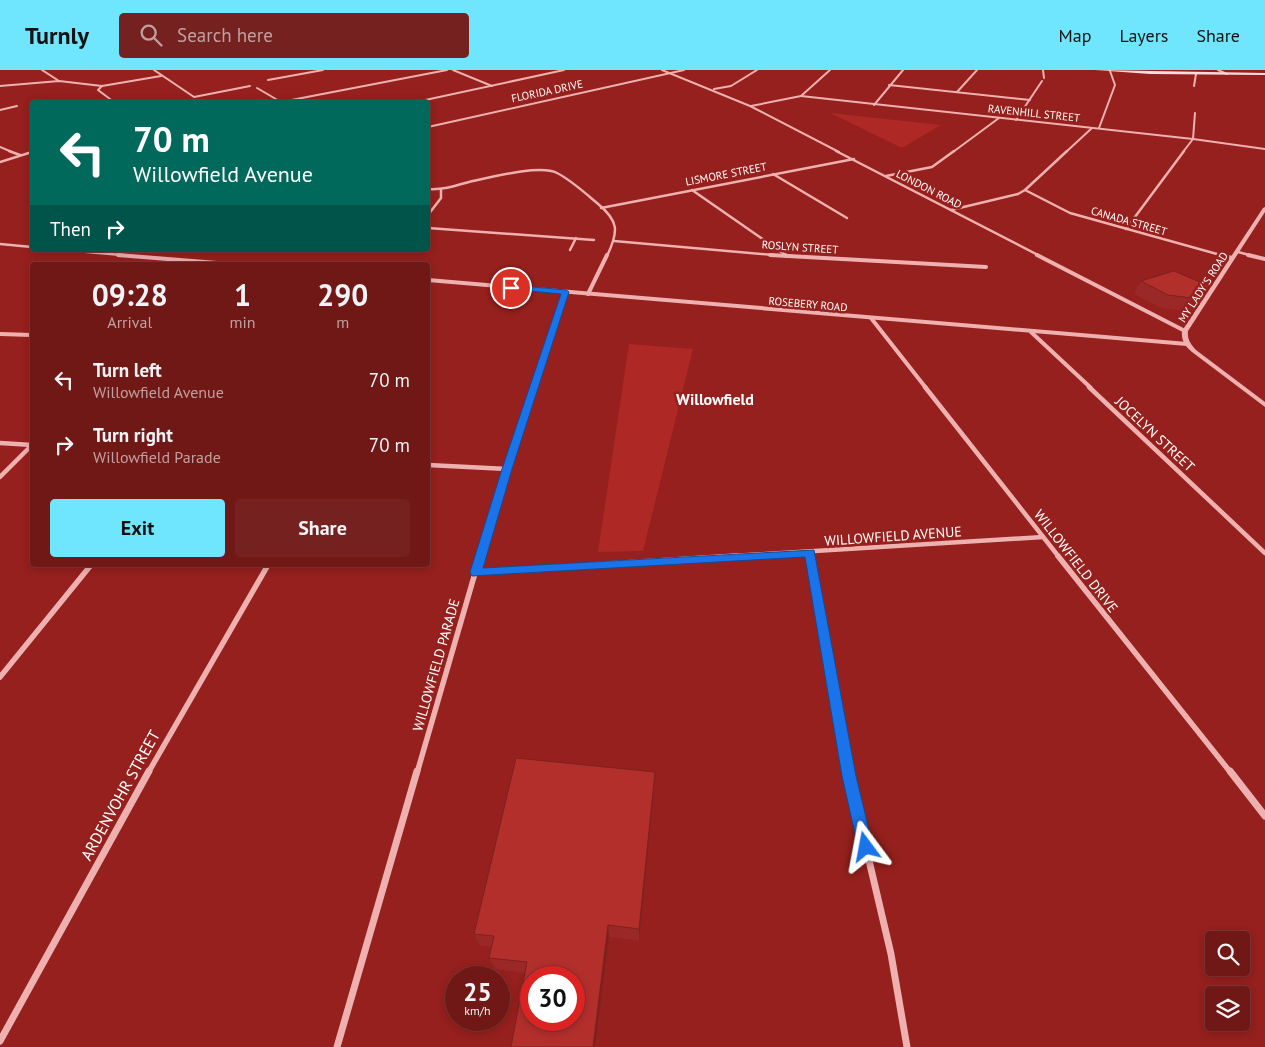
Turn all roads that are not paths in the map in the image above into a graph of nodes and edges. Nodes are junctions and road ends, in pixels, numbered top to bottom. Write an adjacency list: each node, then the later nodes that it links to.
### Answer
1 (42, 70): 26 (street)
2 (154, 70): 24 (street)
3 (302, 70): 19 (street)
4 (323, 70): 19 (street)
5 (447, 70): 39 (street)
6 (453, 70): 31 (street)
7 (564, 70): 31 (street)
8 (662, 70): 20 (street, LONDON ROAD)
9 (684, 70): 20 (street, FLORIDA DRIVE)
10 (757, 70): 34 (street)
11 (830, 70): 36 (street)
12 (903, 70): 27 (street)
13 (977, 70): 35 (street)
14 (1042, 70): 41 (street)
15 (1097, 70): 17 (main road)
16 (1218, 70): 22 (street)
17 (1110, 71): 18 (main road); 51 (street)
18 (1148, 71): 21 (main road)
19 (307, 73): 25 (street)
20 (671, 73): 34 (street, LONDON ROAD); 49 (street, FLORIDA DRIVE)
21 (1196, 74): 22 (main road); 32 (street)
22 (1227, 75): 23 (main road)
23 (1264, 75)
24 (161, 76): 29 (street); 30 (street)
25 (268, 80)
26 (59, 81): 28 (street); 29 (street)
27 (889, 85): 35 (street); 42 (street)
28 (0, 86)
29 (102, 86): 37 (street)
30 (250, 86)
31 (492, 86): 40 (street)
32 (1194, 86)
33 (257, 88): 38 (street)
34 (713, 89): 44 (street, LONDON ROAD)
35 (957, 92): 41 (street)
36 (801, 96): 42 (street, RAVENHILL STREET); 44 (street)
37 (111, 100)
38 (278, 100)
39 (291, 100)
40 (426, 100)
41 (1030, 100): 48 (street)
42 (874, 104): 47 (street, RAVENHILL STREET)
43 (17, 106): 45 (street)
44 (750, 106): 57 (street, LONDON ROAD)
45 (0, 110)
46 (1195, 113): 52 (street)
47 (999, 118): 48 (street, RAVENHILL STREET); 60 (street)
48 (1016, 120): 50 (street, RAVENHILL STREET)
49 (430, 127)
50 (1092, 128): 51 (street, RAVENHILL STREET); 64 (street)
51 (1098, 128): 52 (street, RAVENHILL STREET)
52 (1193, 139): 54 (street, RAVENHILL STREET); 71 (street)
53 (0, 147): 56 (street)
54 (1265, 149)
55 (30, 152): 56 (street)
56 (20, 155): 58 (street)
57 (854, 159): 59 (street, LISMORE STREET); 60 (street, LONDON ROAD)
58 (0, 162)
59 (773, 174): 63 (street, LISMORE STREET); 69 (street)
60 (885, 176): 67 (street, LONDON ROAD)
61 (430, 189): 62 (street)
62 (442, 190): 65 (street); 68 (street)
63 (692, 190): 65 (street, LISMORE STREET); 82 (street)
64 (1025, 190): 67 (street); 71 (street, CANADA STREET)
65 (601, 208): 74 (street)
66 (1265, 208): 80 (street, MY LADY'S ROAD)
67 (951, 210): 92 (street, LONDON ROAD)
68 (430, 212)
69 (848, 218)
70 (430, 228): 72 (street)
71 (1126, 229): 83 (street, CANADA STREET)
72 (576, 238): 73 (street); 77 (street)
73 (594, 240)
74 (614, 241): 82 (street, ROSLYN STREET); 89 (street)
75 (0, 244): 76 (street)
76 (30, 247)
77 (570, 250)
78 (88, 252): 81 (street)
79 (116, 252): 81 (street)
80 (1238, 252): 83 (street, MY LADY'S ROAD); 84 (street)
81 (113, 254): 85 (street)
82 (787, 256): 86 (street, ROSLYN STREET)
83 (1232, 258): 92 (street, MY LADY'S ROAD)
84 (1265, 259)
85 (207, 262)
86 (986, 267)
87 (430, 281): 88 (street, ROSEBERY ROAD)
88 (566, 292): 89 (street, ROSEBERY ROAD); 101 (street, WILLOWFIELD PARADE)
89 (588, 294): 90 (street, ROSEBERY ROAD)
90 (871, 318): 91 (street, ROSEBERY ROAD); 103 (street, WILLOWFIELD DRIVE)
91 (1030, 331): 95 (street, ROSEBERY ROAD); 105 (street, JOCELYN STREET)
92 (1185, 331): 95 (street, MY LADY'S ROAD)
93 (0, 334): 94 (street)
94 (30, 335)
95 (1187, 344): 96 (street, MY LADY'S ROAD)
96 (1265, 405)
97 (0, 443): 98 (street)
98 (30, 445)
99 (30, 447): 102 (street)
100 (430, 465): 101 (street)
101 (507, 469): 108 (street, WILLOWFIELD PARADE)
102 (0, 477)
103 (1042, 537): 104 (street, WILLOWFIELD AVENUE); 110 (street, WILLOWFIELD DRIVE)
104 (810, 553): 108 (street, WILLOWFIELD AVENUE); 113 (street)
105 (1265, 553)
106 (89, 567): 109 (street)
107 (267, 567): 111 (street, ARDENVOHR STREET)
108 (476, 572): 112 (street, WILLOWFIELD PARADE)
109 (0, 678)
110 (1265, 816)
111 (0, 1041)
112 (338, 1047)
113 (907, 1047)

